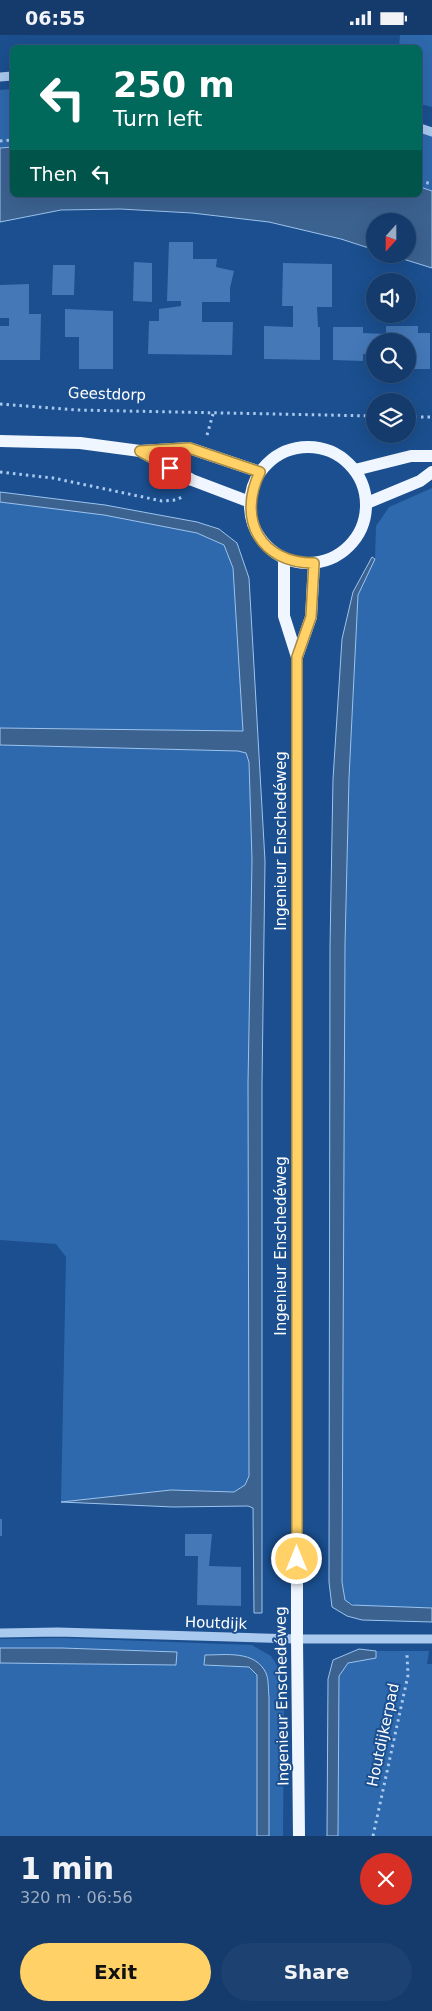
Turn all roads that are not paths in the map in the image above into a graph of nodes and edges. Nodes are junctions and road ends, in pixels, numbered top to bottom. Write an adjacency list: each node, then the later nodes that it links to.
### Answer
1 (0, 441): 2 (main road)
2 (140, 451): 5 (main road); 7 (main road)
3 (432, 456): 4 (main road)
4 (355, 469): 5 (main road); 8 (main road)
5 (260, 472): 7 (main road)
6 (432, 472): 8 (main road)
7 (250, 502): 9 (main road)
8 (367, 503): 10 (main road)
9 (284, 558): 10 (main road); 11 (main road, Ingenieur Enschedéweg)
10 (314, 563): 11 (main road, Ingenieur Enschedéweg)
11 (297, 657): 13 (main road, Ingenieur Enschedéweg)
12 (0, 1633): 13 (street, Houtdijk)
13 (297, 1639): 14 (street, Houtdijk); 15 (main road, Ingenieur Enschedéweg)
14 (432, 1639)
15 (299, 1836)

